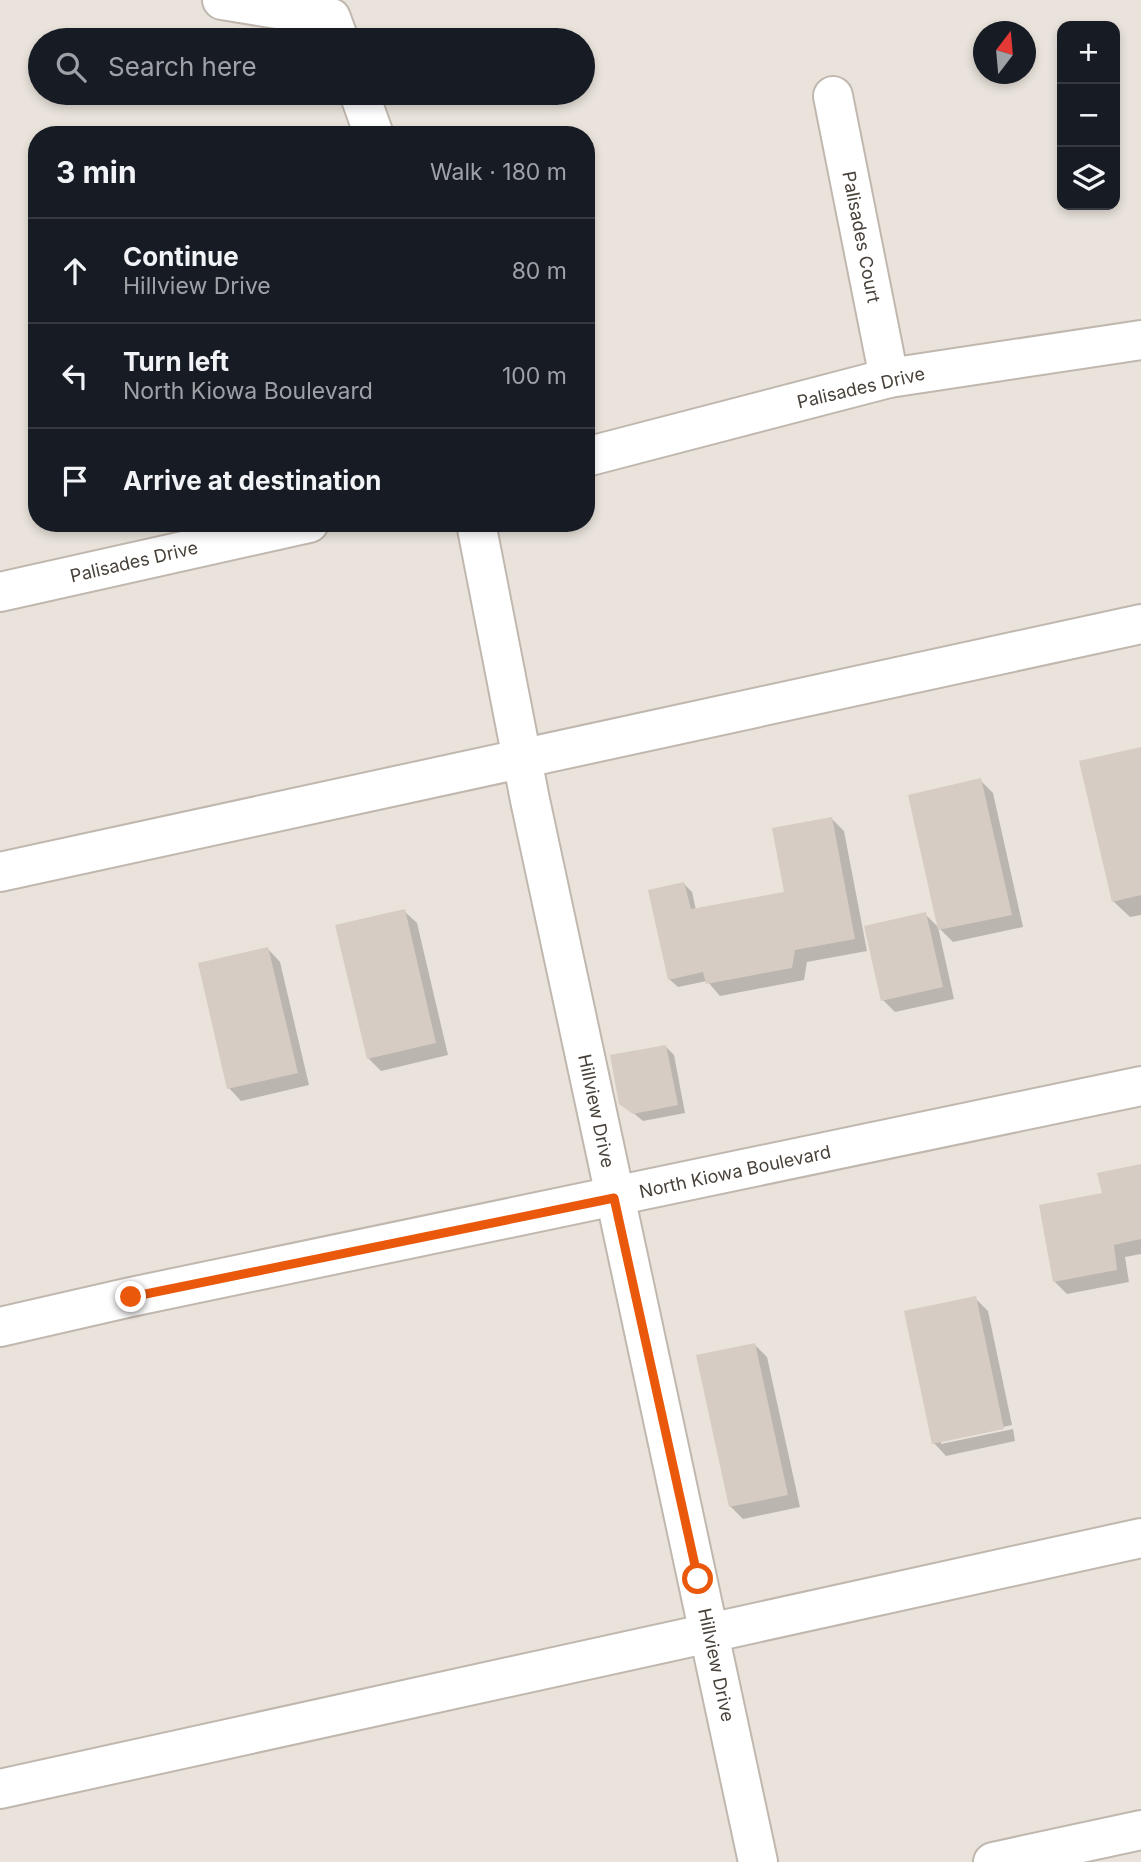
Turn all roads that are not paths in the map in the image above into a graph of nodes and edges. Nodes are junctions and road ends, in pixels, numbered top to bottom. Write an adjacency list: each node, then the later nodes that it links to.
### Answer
1 (222, 0): 2 (street)
2 (335, 28)
3 (833, 96): 7 (street, Palisades Court)
4 (363, 105): 5 (street)
5 (371, 126)
6 (1141, 340): 7 (street, Palisades Drive)
7 (889, 378): 8 (street, Palisades Drive)
8 (595, 455)
9 (269, 532): 11 (street, Palisades Drive)
10 (479, 532): 13 (street, Hillview Drive)
11 (0, 592)
12 (1141, 624): 13 (street)
13 (522, 758): 14 (street); 16 (street, Hillview Drive)
14 (0, 872)
15 (1141, 1086): 16 (street, North Kiowa Boulevard)
16 (614, 1198): 17 (street, North Kiowa Boulevard); 19 (street, Hillview Drive)
17 (0, 1327)
18 (1141, 1538): 19 (street)
19 (710, 1634): 20 (street); 22 (street, Hillview Drive)
20 (0, 1789)
21 (1141, 1830): 23 (street)
22 (758, 1862)
23 (993, 1862)

